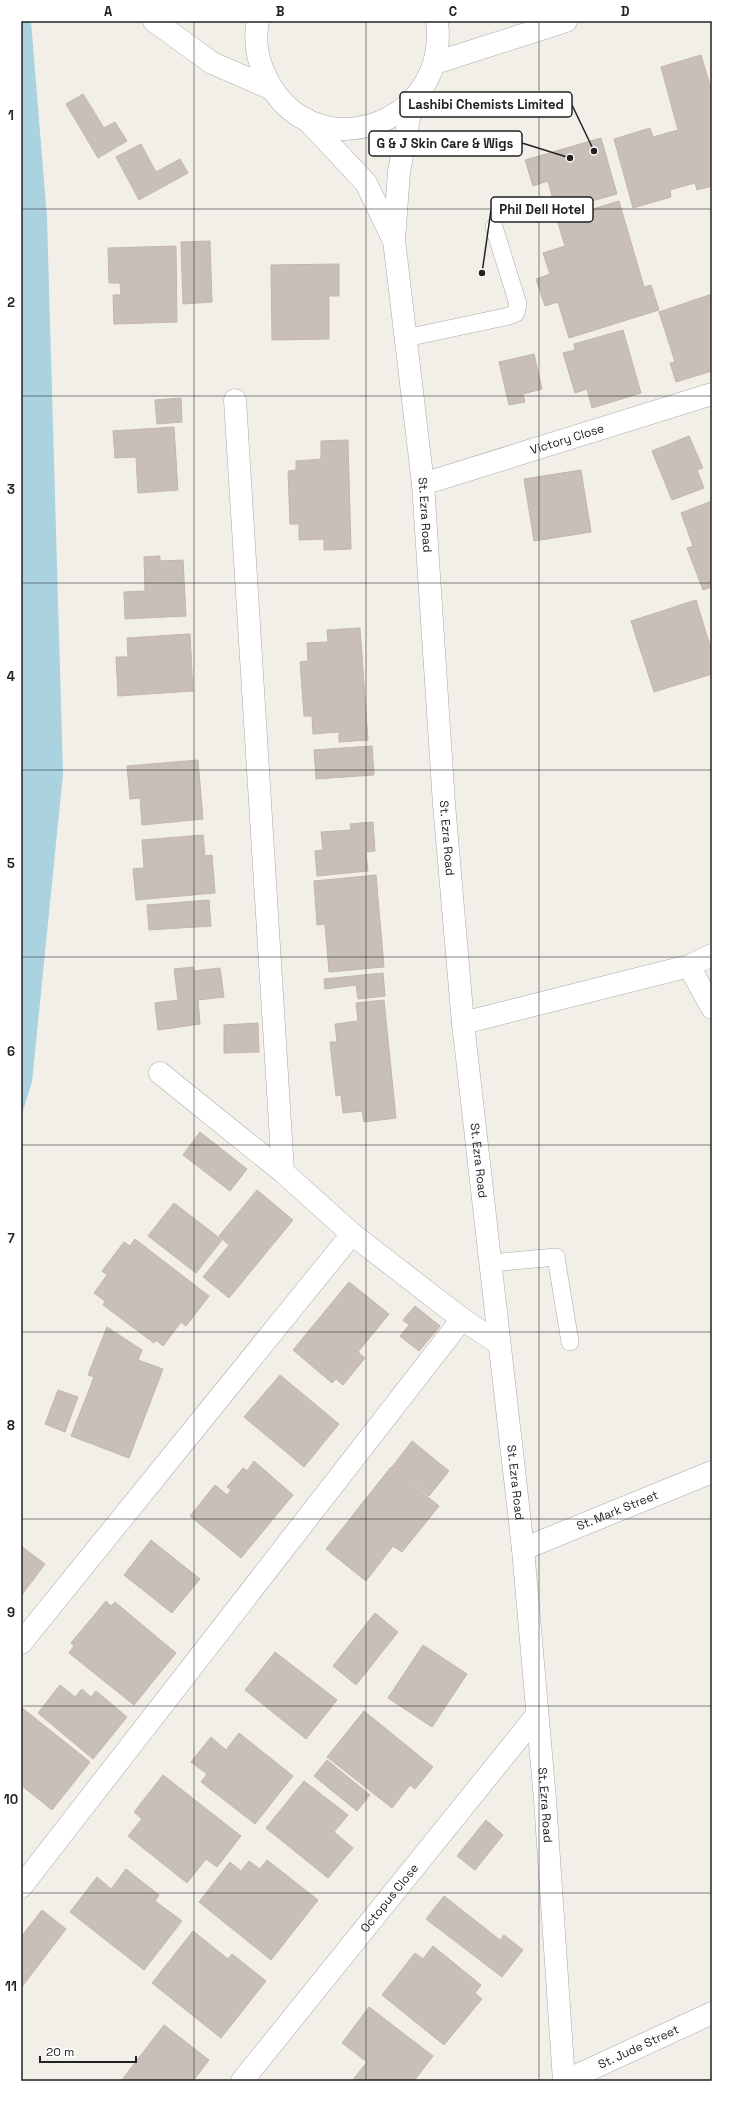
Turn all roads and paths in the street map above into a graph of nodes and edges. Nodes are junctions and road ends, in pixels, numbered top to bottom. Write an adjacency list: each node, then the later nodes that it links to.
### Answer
1 (154, 21): 7 (street)
2 (258, 21): 7 (street)
3 (437, 21): 6 (street)
4 (566, 21): 5 (street)
5 (537, 24): 6 (street)
6 (435, 63): 8 (street)
7 (272, 89): 9 (street)
8 (412, 102): 9 (street); 11 (street)
9 (306, 119): 11 (street)
10 (494, 227): 12 (lane)
11 (394, 240): 12 (street, St. Ezra Road)
12 (406, 338): 15 (street, St. Ezra Road)
13 (712, 394): 15 (street, Victory Close)
14 (235, 400): 21 (street)
15 (423, 484): 19 (street, St. Ezra Road)
16 (712, 955): 17 (street)
17 (689, 966): 18 (street); 19 (street)
18 (712, 1008)
19 (463, 1023): 23 (street, St. Ezra Road)
20 (160, 1073): 21 (street)
21 (283, 1172): 22 (street)
22 (352, 1234): 24 (street); 29 (street)
23 (490, 1264): 25 (lane); 26 (street, St. Ezra Road)
24 (462, 1319): 26 (street); 31 (street)
25 (570, 1342)
26 (498, 1343): 28 (street, St. Ezra Road)
27 (712, 1472): 28 (street, St. Mark Street)
28 (523, 1548): 30 (street, St. Ezra Road)
29 (21, 1643)
30 (537, 1715): 33 (street, Octopus Close); 34 (street, St. Ezra Road)
31 (21, 1887)
32 (712, 2012): 34 (street, St. Jude Street)
33 (242, 2081)
34 (565, 2081)

